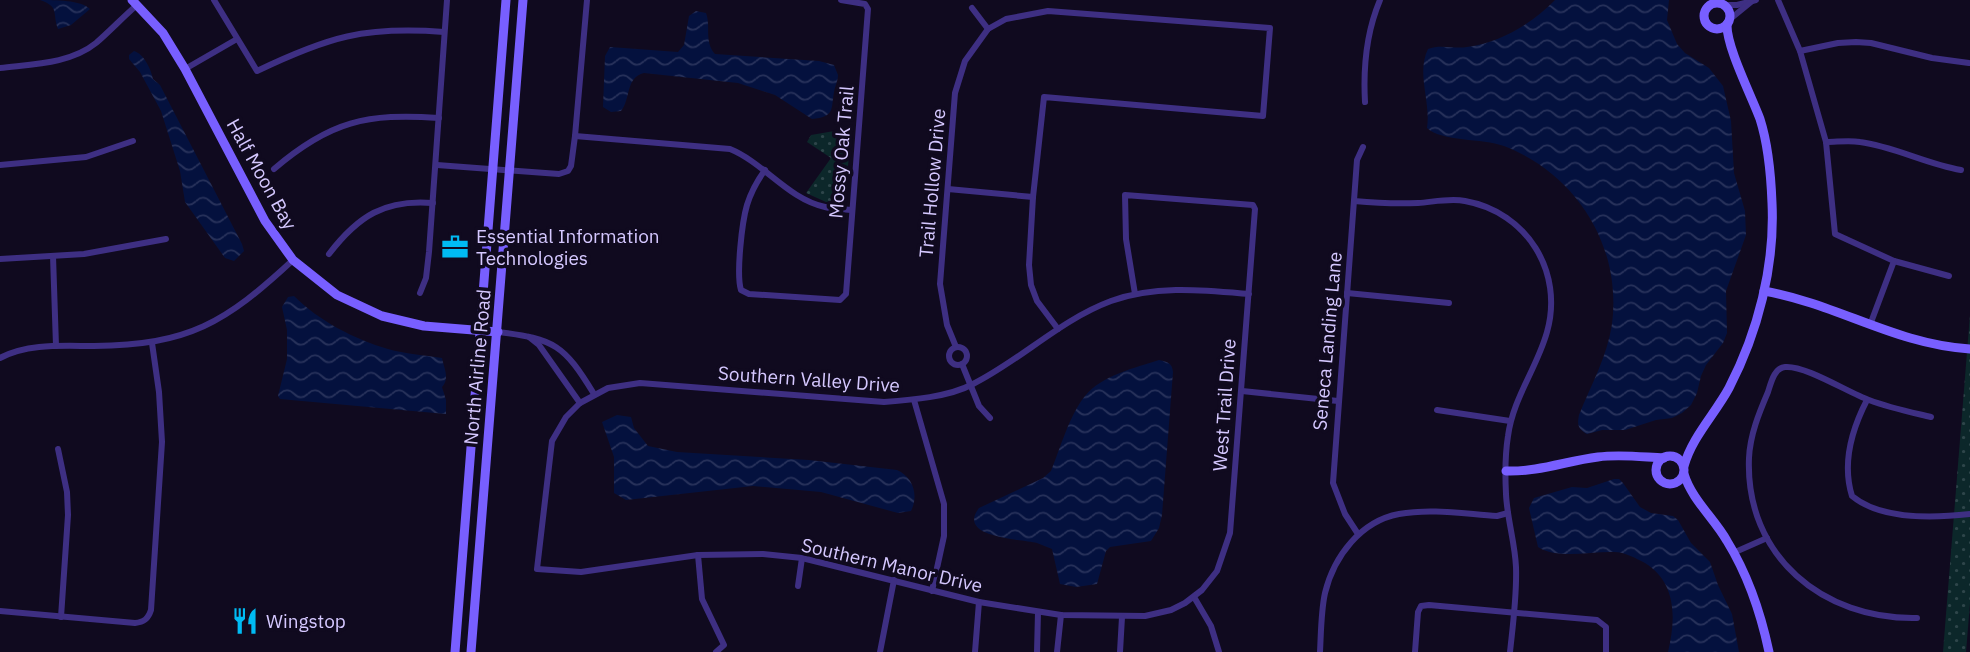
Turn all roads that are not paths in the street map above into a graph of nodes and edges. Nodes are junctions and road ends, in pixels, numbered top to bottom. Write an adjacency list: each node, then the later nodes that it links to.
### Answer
1 (215, 0): 18 (street)
2 (447, 0): 17 (street)
3 (506, 0): 33 (street, North Airline Road)
4 (523, 0): 34 (street, North Airline Road)
5 (587, 0): 26 (street)
6 (841, 0): 41 (street, Mossy Oak Trail)
7 (1380, 0): 24 (street)
8 (1779, 0): 19 (street)
9 (1754, 1): 11 (street); 14 (street)
10 (134, 3): 22 (street); 23 (street, Half Moon Bay)
11 (1722, 3): 12 (street); 14 (street)
12 (1705, 4): 15 (street)
13 (972, 8): 16 (street)
14 (1728, 22): 15 (street); 20 (street)
15 (1711, 28): 20 (street)
16 (988, 29): 37 (street, Trail Hollow Drive); 38 (street)
17 (444, 32): 18 (street); 25 (street)
18 (237, 39): 23 (street)
19 (1800, 51): 21 (street); 28 (street)
20 (1734, 53): 49 (street)
21 (1969, 63)
22 (0, 68)
23 (185, 69): 46 (street, Half Moon Bay)
24 (1365, 102)
25 (439, 118): 31 (street); 32 (street)
26 (575, 136): 34 (street); 35 (street)
27 (133, 141): 30 (street)
28 (1826, 142): 36 (street); 47 (street)
29 (1363, 147): 39 (street, Seneca Landing Lane)
30 (0, 165)
31 (437, 165): 33 (street); 40 (street)
32 (274, 169)
33 (492, 169): 34 (street); 57 (street, North Airline Road)
34 (510, 170): 58 (street, North Airline Road)
35 (765, 170): 41 (street); 41 (street, Mossy Oak Trail)
36 (1961, 170)
37 (948, 189): 38 (street); 62 (street, Trail Hollow Drive)
38 (1033, 197): 56 (street)
39 (1354, 201): 51 (street, Seneca Landing Lane); 76 (street)
40 (433, 203): 43 (street); 50 (street)
41 (852, 210)
42 (166, 239): 44 (street)
43 (329, 254)
44 (53, 256): 45 (street); 61 (street)
45 (0, 259)
46 (293, 260): 57 (street, Half Moon Bay); 60 (street)
47 (1894, 261): 48 (street); 55 (street)
48 (1949, 276)
49 (1764, 291): 55 (street); 77 (street)
50 (420, 293)
51 (1347, 293): 54 (street); 71 (street, Seneca Landing Lane)
52 (1135, 294): 53 (street, Southern Valley Drive); 53 (street, West Trail Drive); 56 (street, Southern Valley Drive)
53 (1249, 294): 67 (street, West Trail Drive)
54 (1450, 303)
55 (1870, 325): 63 (street)
56 (1058, 329): 66 (street, Southern Valley Drive)
57 (478, 331): 58 (street, Half Moon Bay); 84 (street, North Airline Road)
58 (498, 332): 59 (street, Half Moon Bay); 86 (street, North Airline Road)
59 (528, 335): 68 (street, Half Moon Bay); 72 (street)
60 (152, 343): 61 (street); 105 (street)
61 (56, 346): 64 (street)
62 (956, 347): 65 (street, Trail Hollow Drive); 65 (street, Trail Hollow Drive)
63 (1970, 349)
64 (0, 358)
65 (962, 364): 66 (street, Trail Hollow Drive)
66 (970, 386): 69 (street, Southern Valley Drive); 75 (street, Trail Hollow Drive)
67 (1242, 391): 71 (street); 99 (street, West Trail Drive)
68 (594, 394): 69 (street, Southern Valley Drive); 72 (street, Southern Valley Drive)
69 (914, 400): 98 (street)
70 (1867, 400): 74 (street); 89 (street); 91 (street)
71 (1338, 401): 90 (street, Seneca Landing Lane)
72 (580, 403): 95 (street, Southern Valley Drive)
73 (1437, 411): 76 (street)
74 (1931, 417)
75 (990, 418)
76 (1510, 421): 82 (street)
77 (1697, 439): 80 (street); 81 (street)
78 (58, 449): 105 (street)
79 (1632, 456): 80 (street); 82 (street); 83 (street)
80 (1668, 457): 81 (street); 83 (street)
81 (1684, 470): 85 (street); 87 (street)
82 (1506, 471): 88 (street)
83 (1657, 472): 85 (street)
84 (467, 484): 86 (street); 109 (street, North Airline Road)
85 (1673, 484): 87 (street)
86 (485, 485): 110 (street, North Airline Road)
87 (1695, 497): 92 (street)
88 (1508, 513): 90 (street); 103 (street)
89 (1970, 514)
90 (1358, 534): 119 (street)
91 (1767, 538): 92 (street); 107 (street)
92 (1733, 553): 123 (street)
93 (698, 555): 94 (street, Southern Manor Drive); 95 (street, Southern Manor Drive); 108 (street)
94 (802, 558): 96 (street, Southern Manor Drive); 97 (street)
95 (537, 569)
96 (894, 580): 98 (street, Southern Manor Drive); 113 (street)
97 (797, 586)
98 (932, 591): 100 (street, Southern Manor Drive)
99 (1194, 597): 106 (street, Southern Manor Drive); 118 (street)
100 (979, 602): 102 (street, Southern Manor Drive); 114 (street)
101 (0, 611): 105 (street)
102 (1038, 612): 104 (street, Southern Manor Drive); 115 (street)
103 (1514, 612): 120 (street); 121 (street); 122 (street)
104 (1061, 615): 106 (street, Southern Manor Drive); 116 (street)
105 (61, 617)
106 (1122, 617): 117 (street)
107 (1917, 618)
108 (724, 645): 111 (street); 112 (street)
109 (455, 652)
110 (471, 652)
111 (716, 652)
112 (731, 652)
113 (880, 652)
114 (975, 652)
115 (1037, 652)
116 (1057, 652)
117 (1120, 652)
118 (1219, 652)
119 (1320, 652)
120 (1415, 652)
121 (1510, 652)
122 (1606, 652)
123 (1769, 652)

